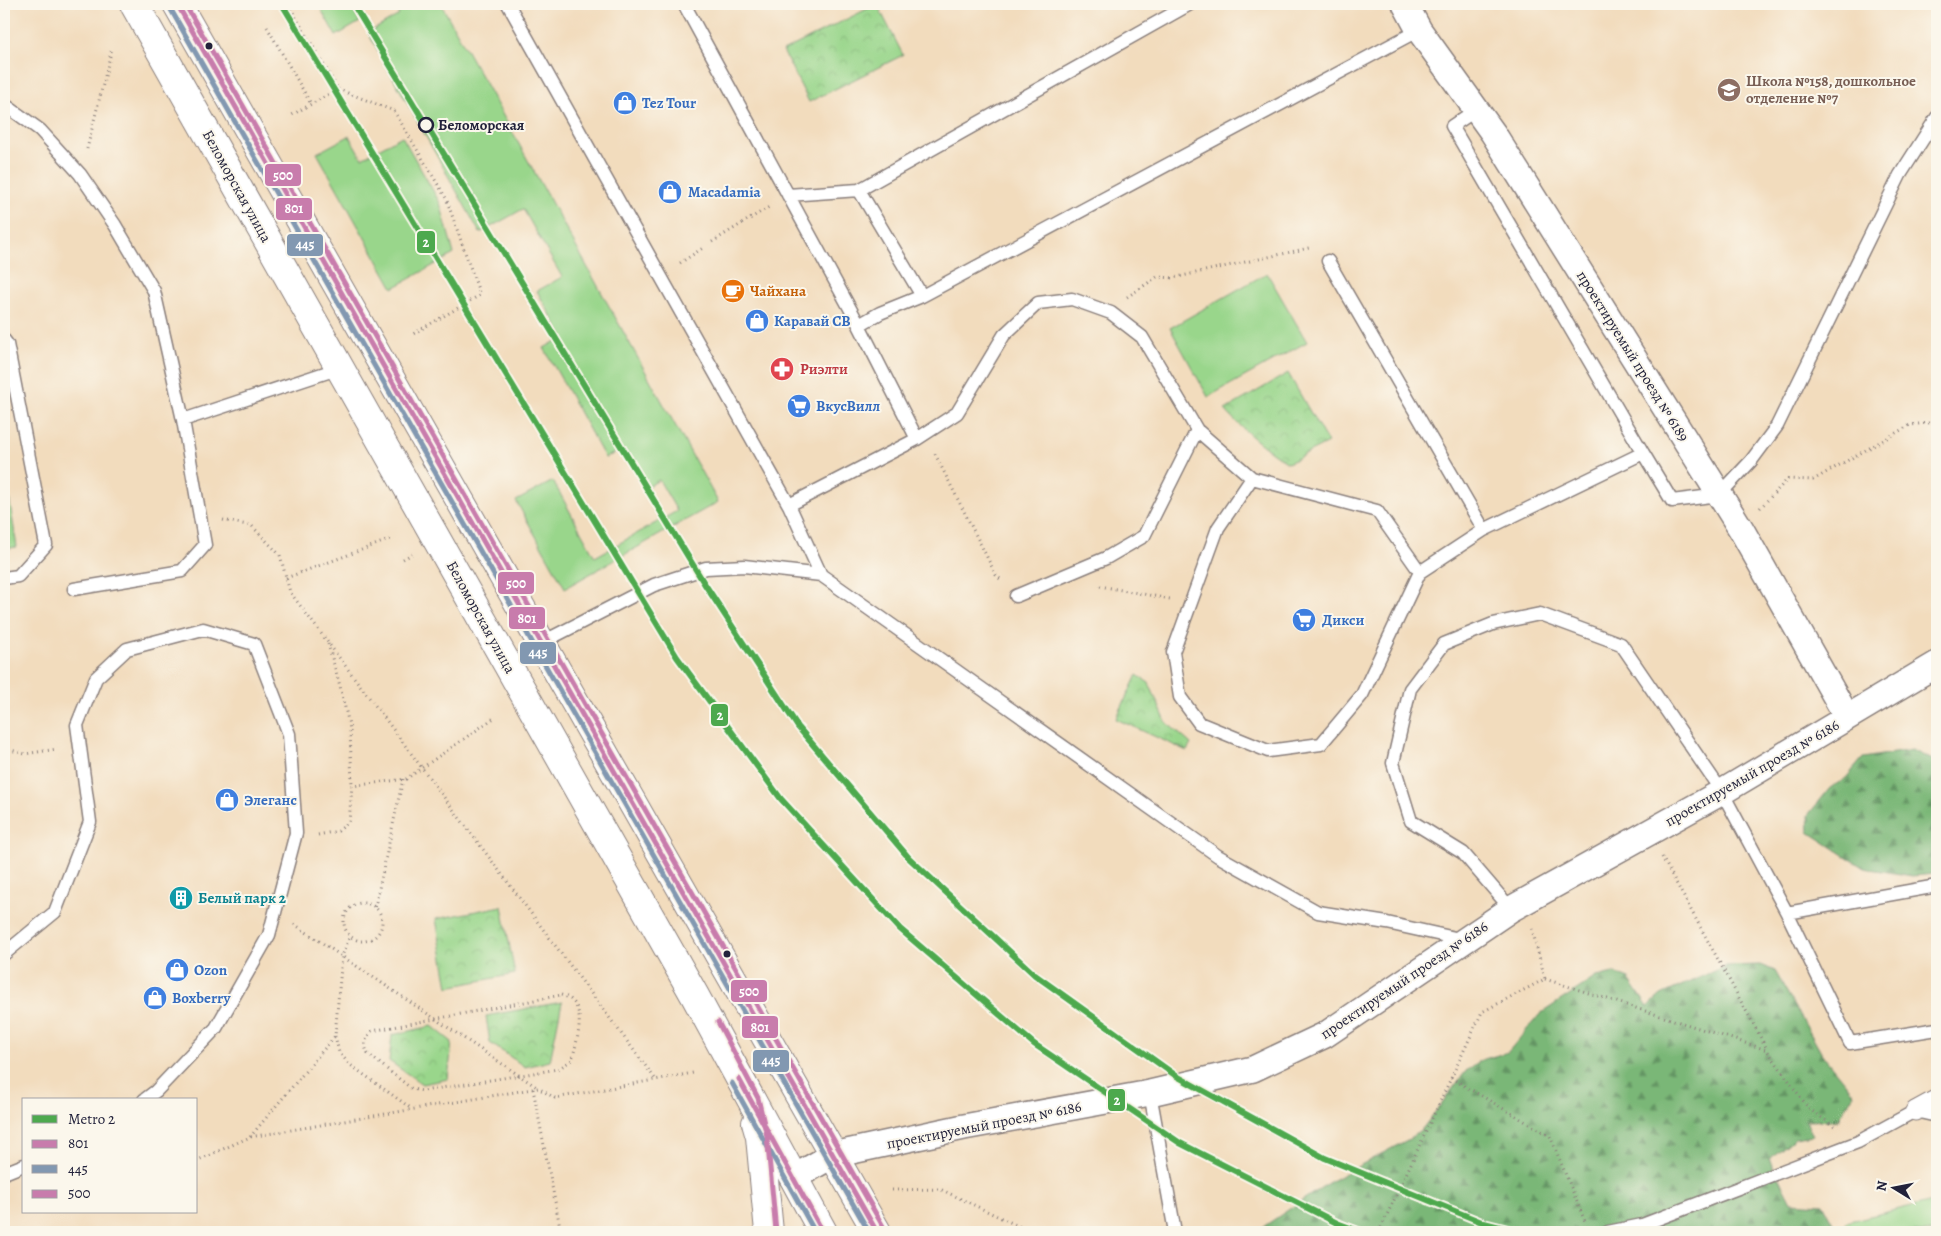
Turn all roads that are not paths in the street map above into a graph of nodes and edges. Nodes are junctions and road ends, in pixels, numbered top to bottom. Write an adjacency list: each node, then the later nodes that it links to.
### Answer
1 (134, 4): 17 (main road, Беломорская улица)
2 (177, 4): 31 (main road)
3 (508, 4): 24 (lane)
4 (684, 4): 12 (lane)
5 (1190, 4): 11 (lane)
6 (1405, 4): 7 (street, проектируемый проезд № 6189)
7 (1419, 30): 9 (street, проектируемый проезд № 6189); 14 (lane)
8 (4, 104): 18 (lane)
9 (1476, 110): 21 (lane); 23 (street, проектируемый проезд № 6189)
10 (1937, 117): 23 (lane)
11 (859, 190): 12 (lane); 14 (lane)
12 (788, 195): 15 (lane)
13 (1328, 261): 25 (lane)
14 (922, 296): 15 (lane)
15 (859, 325): 20 (lane)
16 (4, 340): 28 (lane)
17 (340, 368): 18 (lane); 44 (main road, Беломорская улица)
18 (183, 420): 29 (lane)
19 (1197, 430): 20 (lane); 22 (lane); 30 (lane)
20 (917, 439): 24 (lane)
21 (1642, 453): 23 (lane); 25 (lane)
22 (1252, 478): 26 (lane); 26 (lane)
23 (1719, 494): 33 (street, проектируемый проезд № 6189)
24 (789, 505): 27 (lane)
25 (1484, 530): 26 (lane)
26 (1420, 572)
27 (822, 575): 31 (lane); 38 (lane)
28 (4, 578)
29 (74, 589)
30 (1016, 596)
31 (541, 643): 47 (main road)
32 (1937, 664): 33 (street, проектируемый проезд № 6186)
33 (1847, 717): 34 (street, проектируемый проезд № 6186)
34 (1722, 792): 36 (street, проектируемый проезд № 6186); 36 (lane); 37 (lane)
35 (1937, 886): 37 (lane)
36 (1518, 905): 38 (street, проектируемый проезд № 6186)
37 (1787, 913): 40 (lane)
38 (1464, 940): 41 (street, проектируемый проезд № 6186)
39 (4, 954): 42 (lane)
40 (1937, 1029)
41 (1150, 1093): 47 (street, проектируемый проезд № 6186); 54 (lane)
42 (147, 1098)
43 (1937, 1099): 45 (street)
44 (751, 1100): 50 (main road, Беломорская улица); 51 (main road)
45 (1915, 1112): 46 (lane); 55 (lane)
46 (1937, 1116)
47 (833, 1155): 50 (street, проектируемый проезд № 6186); 53 (main road)
48 (22, 1166): 49 (lane)
49 (4, 1173)
50 (793, 1178): 52 (main road, Беломорская улица)
51 (769, 1232)
52 (823, 1232)
53 (877, 1232)
54 (1175, 1232)
55 (1608, 1232)

